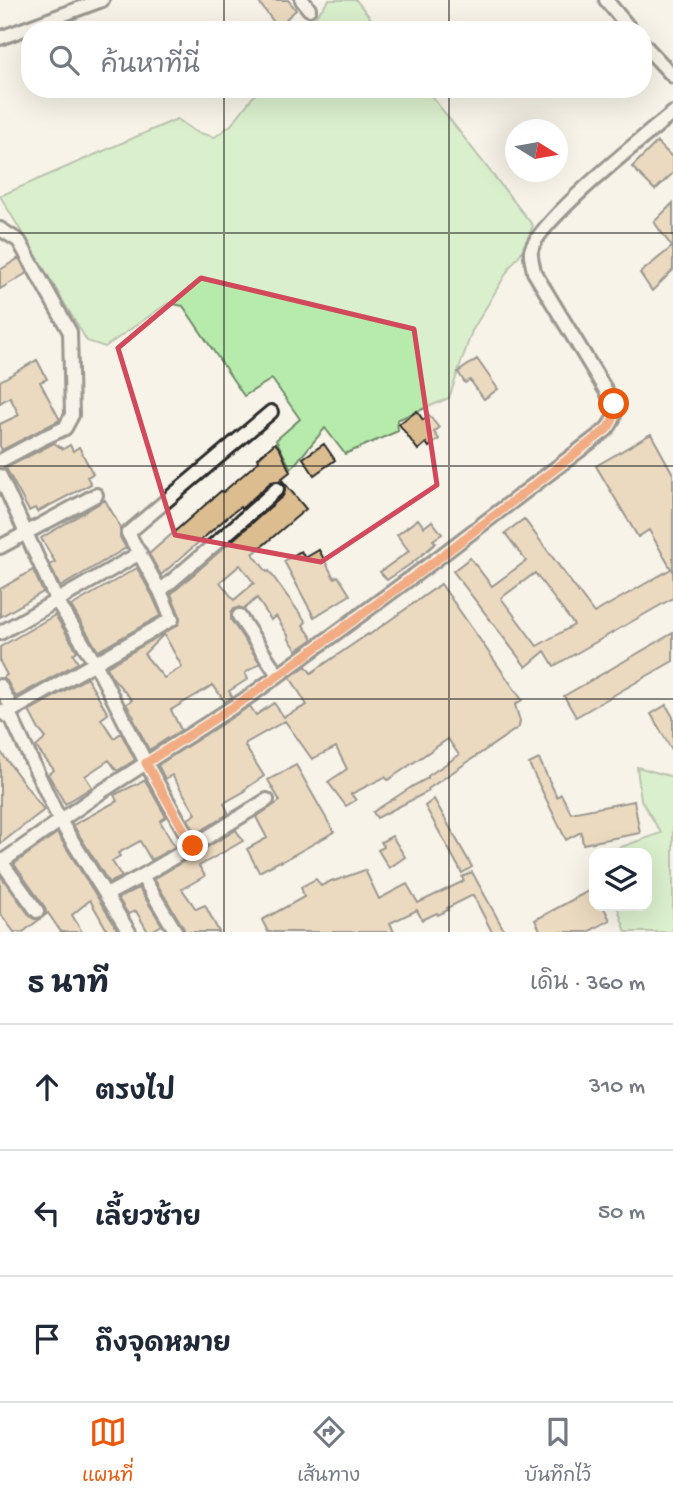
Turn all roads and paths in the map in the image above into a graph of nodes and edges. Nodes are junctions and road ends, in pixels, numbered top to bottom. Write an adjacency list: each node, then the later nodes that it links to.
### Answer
1 (102, 0): 3 (street)
2 (606, 0): 4 (street)
3 (46, 21)
4 (624, 21)
5 (21, 30): 6 (street)
6 (0, 38)
7 (652, 54): 8 (street)
8 (673, 76)
9 (673, 113): 24 (street)
10 (0, 229): 12 (street)
11 (271, 412): 18 (street)
12 (0, 461)
13 (0, 476): 16 (street)
14 (277, 489): 19 (street)
15 (96, 495): 16 (street)
16 (24, 533): 17 (street); 20 (street)
17 (0, 547)
18 (140, 553): 19 (street); 20 (street)
19 (160, 591): 23 (street)
20 (57, 601): 22 (street); 23 (street)
21 (239, 616): 24 (street)
22 (0, 633)
23 (95, 663): 26 (street); 27 (street)
24 (278, 675): 27 (street)
25 (0, 685): 26 (street)
26 (6, 712): 29 (street)
27 (146, 763): 29 (street); 30 (street)
28 (267, 800): 30 (street)
29 (61, 821): 31 (street); 33 (street)
30 (193, 846): 32 (street)
31 (0, 862): 34 (street)
32 (142, 876): 33 (street); 36 (street)
33 (106, 895): 35 (street)
34 (37, 911)
35 (129, 932)
36 (176, 932)

